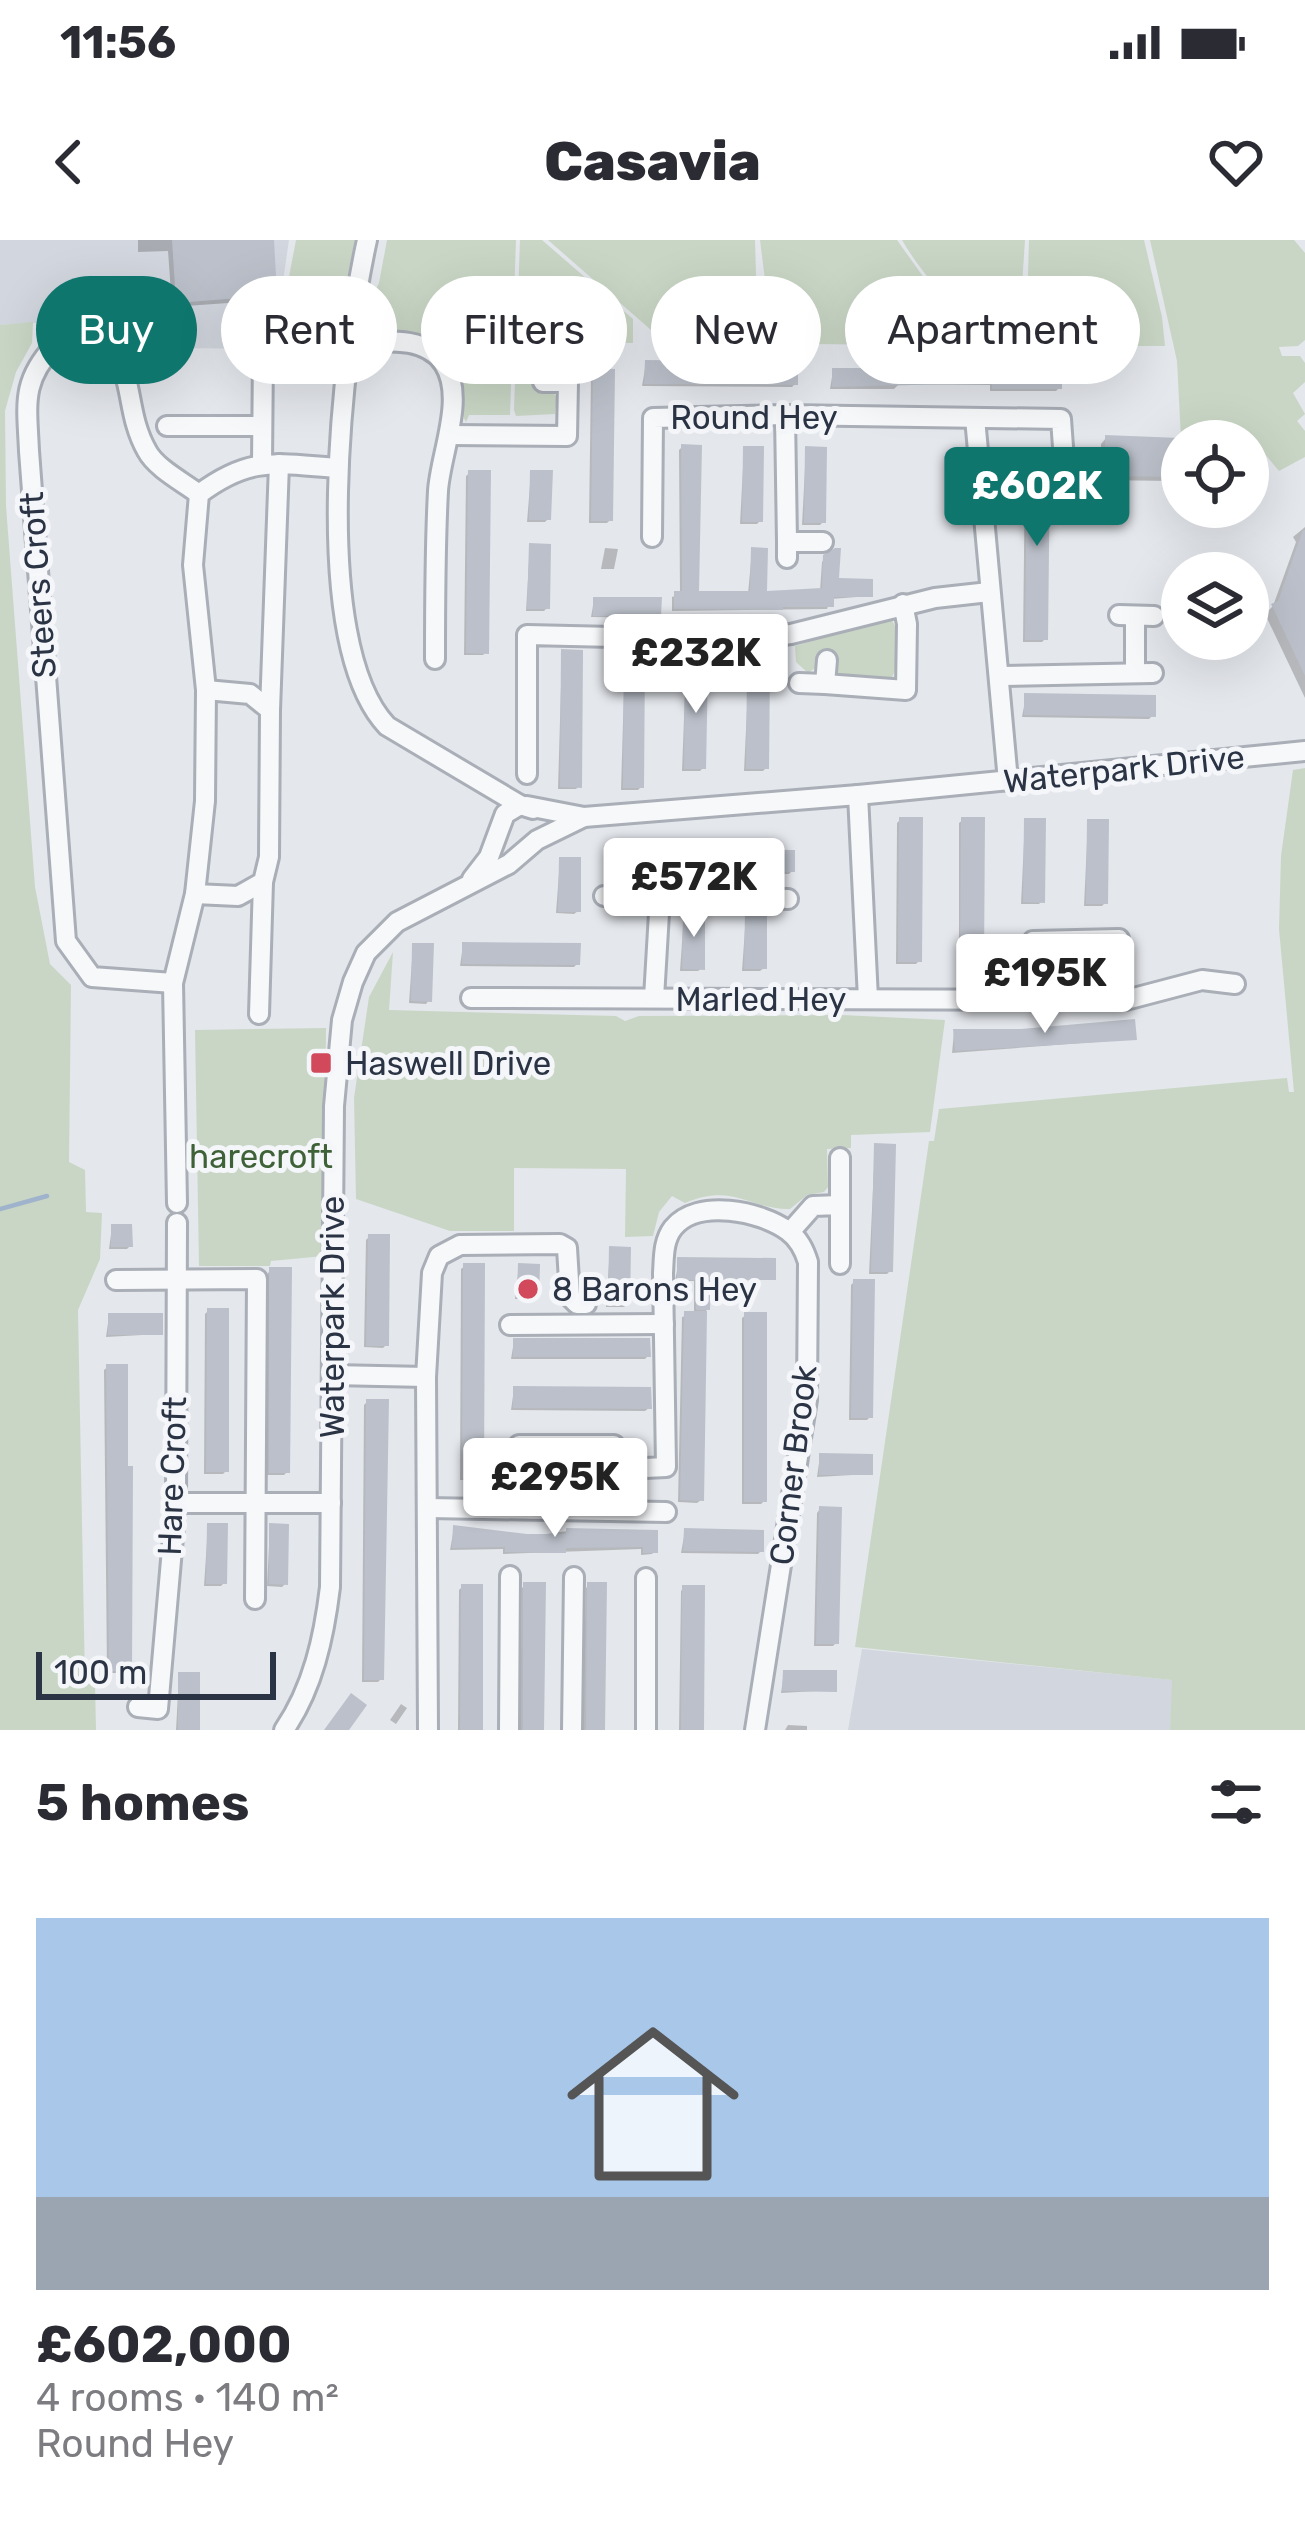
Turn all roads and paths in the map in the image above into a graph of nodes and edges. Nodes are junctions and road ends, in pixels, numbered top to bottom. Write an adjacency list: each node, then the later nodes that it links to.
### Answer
1 (367, 240): 2 (street)
2 (361, 276)
3 (397, 343): 11 (street)
4 (262, 384): 10 (street)
5 (345, 384): 14 (street)
6 (568, 384): 11 (street)
7 (785, 415): 8 (street, Round Hey); 16 (street, Round Hey); 17 (street)
8 (975, 418): 12 (street, Round Hey); 18 (street)
9 (167, 425): 10 (street)
10 (261, 425): 13 (street)
11 (450, 435): 21 (street)
12 (1063, 446)
13 (270, 464): 14 (street); 15 (street); 27 (street)
14 (338, 468): 30 (street)
15 (199, 494): 26 (street); 44 (street, Steers Croft)
16 (652, 538)
17 (823, 542)
18 (989, 592): 19 (street); 23 (street)
19 (903, 604): 25 (street); 29 (street)
20 (1136, 616): 23 (street)
21 (435, 659)
22 (827, 660): 25 (street)
23 (1000, 676): 31 (street)
24 (799, 683): 25 (street)
25 (825, 684)
26 (206, 690): 27 (street); 39 (street)
27 (270, 710): 37 (street)
28 (1305, 751): 31 (street, Waterpark Drive)
29 (527, 774)
30 (477, 779): 33 (street); 35 (street)
31 (1008, 781): 32 (street, Waterpark Drive)
32 (859, 795): 34 (street, Waterpark Drive); 48 (street, Marled Hey)
33 (524, 806): 34 (street, Waterpark Drive); 35 (street); 36 (street)
34 (584, 817): 36 (street, Waterpark Drive)
35 (500, 827): 36 (street); 38 (street)
36 (533, 843): 38 (street, Waterpark Drive)
37 (263, 882): 39 (street); 50 (street)
38 (468, 883): 60 (street, Waterpark Drive)
39 (196, 894): 44 (street)
40 (604, 896): 41 (street)
41 (660, 896): 42 (street); 47 (street, Marled Hey)
42 (788, 899)
43 (1119, 939): 49 (street)
44 (172, 983): 55 (street, Hare Croft)
45 (1235, 984): 49 (street, Marled Hey)
46 (472, 998): 47 (street, Marled Hey)
47 (654, 998): 48 (street, Marled Hey)
48 (868, 999): 49 (street, Marled Hey)
49 (1022, 1000)
50 (259, 1014)
51 (840, 1158): 52 (street)
52 (840, 1205): 53 (street); 54 (street)
53 (790, 1232): 58 (street); 82 (street, Corner Brook)
54 (840, 1264)
55 (176, 1279): 56 (street); 66 (street, Hare Croft); 68 (street)
56 (116, 1280)
57 (580, 1311): 58 (street); 59 (street); 61 (street)
58 (664, 1324): 65 (street)
59 (510, 1325)
60 (332, 1376): 61 (street); 67 (street, Waterpark Drive)
61 (426, 1377): 69 (street)
62 (519, 1445): 64 (street)
63 (614, 1445): 64 (street)
64 (566, 1447): 70 (street)
65 (645, 1468)
66 (176, 1503): 68 (street); 76 (street, Hare Croft)
67 (331, 1503): 68 (street); 77 (street, Waterpark Drive)
68 (254, 1504): 75 (street)
69 (428, 1508): 70 (street); 78 (street)
70 (570, 1509): 71 (street)
71 (666, 1512)
72 (510, 1576): 79 (street)
73 (574, 1577): 80 (street)
74 (646, 1578): 81 (street)
75 (255, 1599)
76 (138, 1707)
77 (284, 1730)
78 (428, 1730)
79 (509, 1730)
80 (572, 1730)
81 (646, 1730)
82 (754, 1730)

